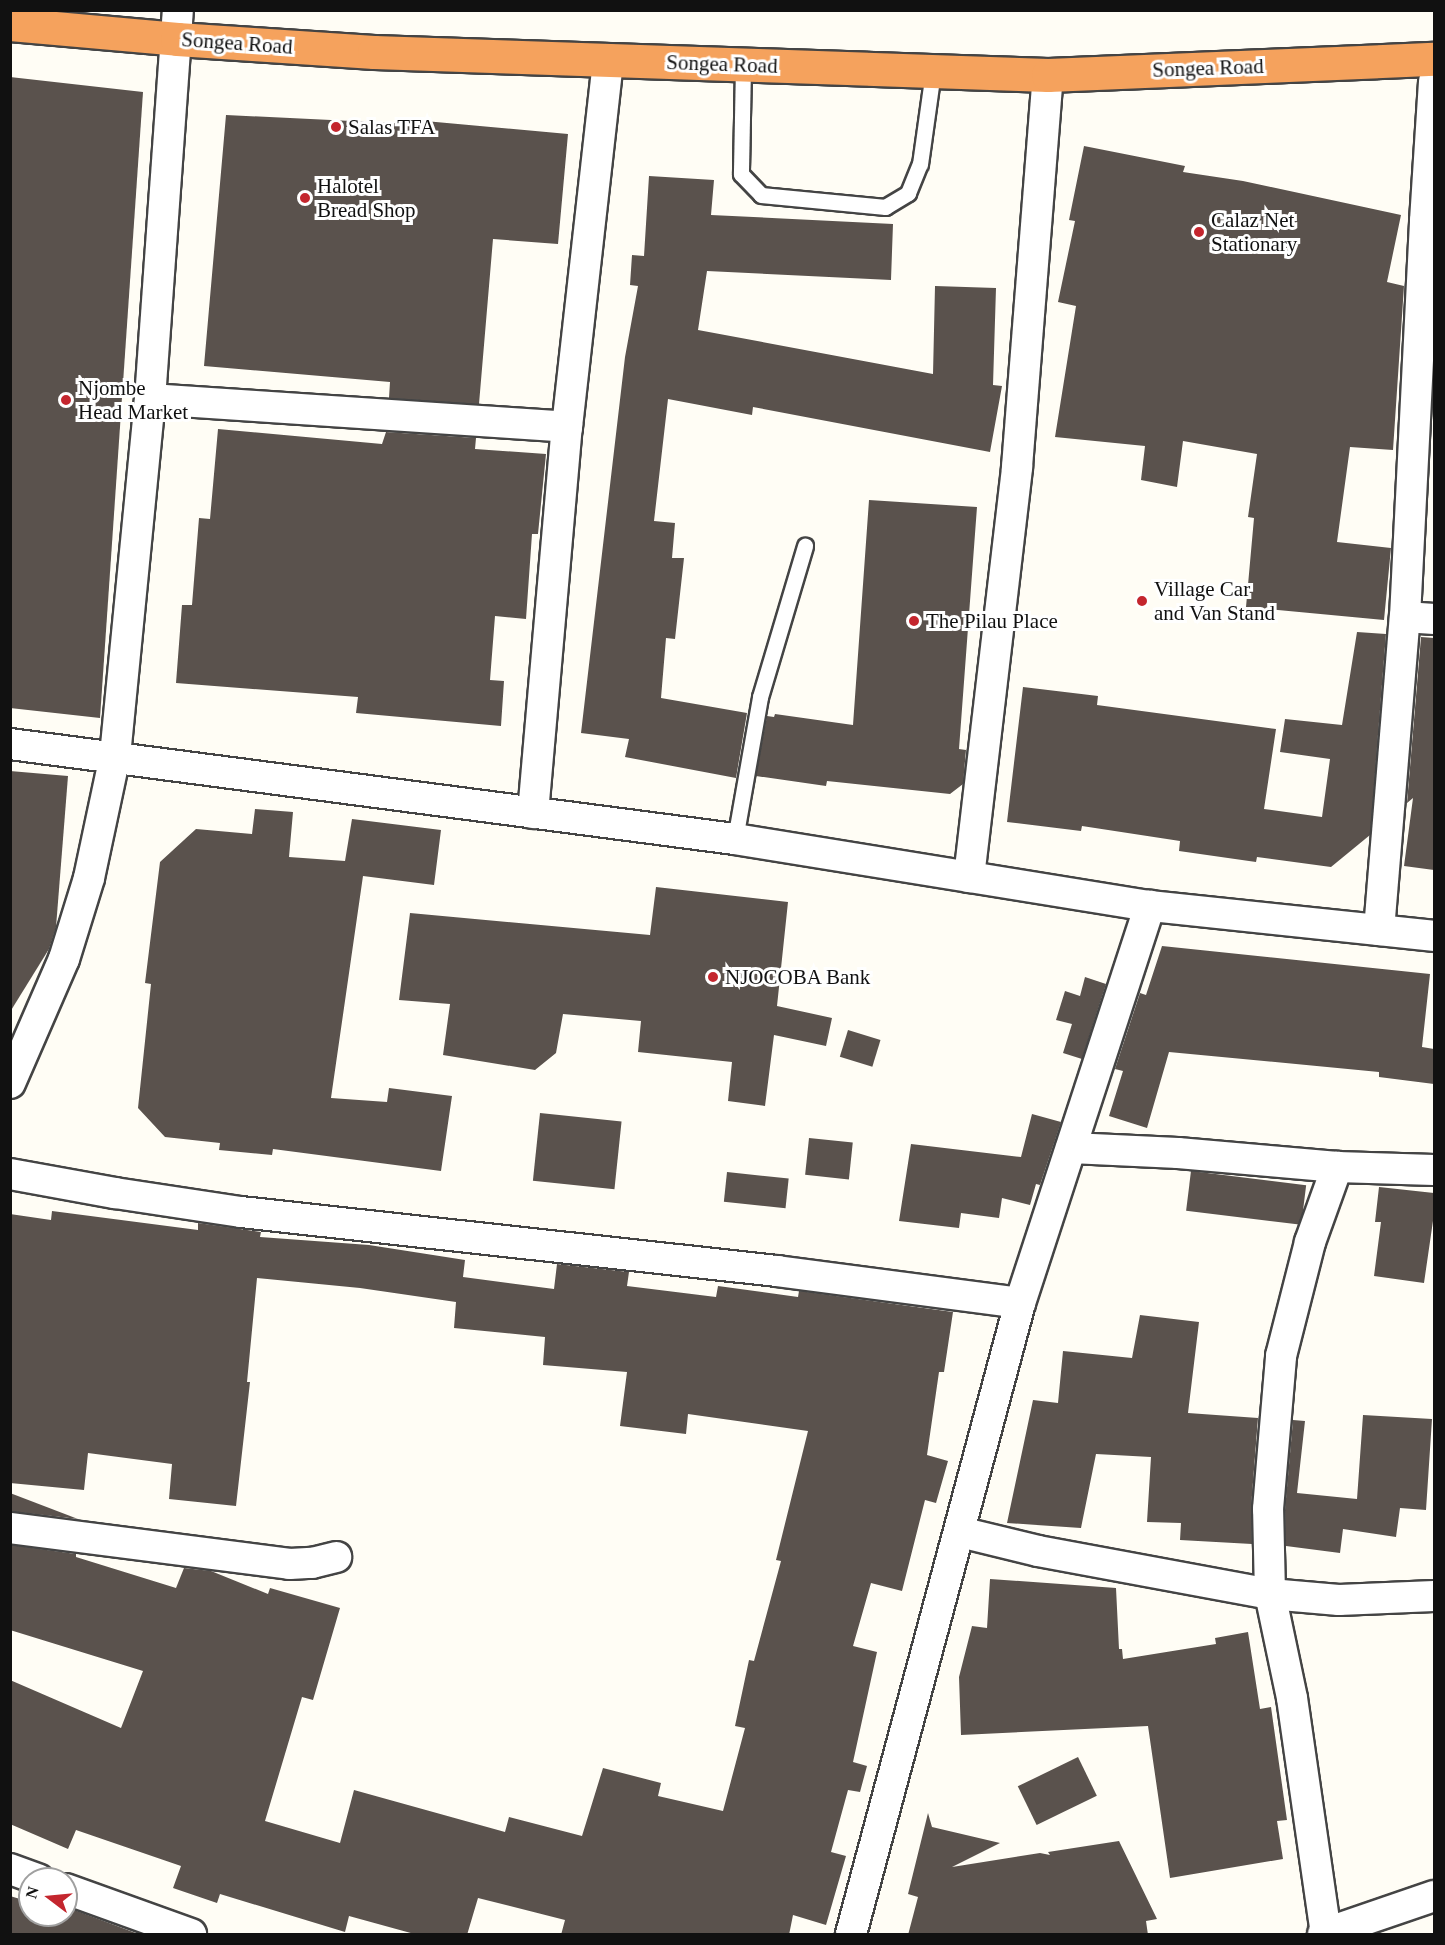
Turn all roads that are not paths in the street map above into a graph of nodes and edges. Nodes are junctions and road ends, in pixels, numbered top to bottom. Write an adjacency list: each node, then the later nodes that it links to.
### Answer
1 (10, 24): 2 (highway, Songea Road)
2 (177, 25): 3 (highway, Songea Road); 10 (street)
3 (608, 59): 5 (highway, Songea Road); 11 (street)
4 (1434, 59): 7 (highway, Songea Road)
5 (743, 66): 6 (highway, Songea Road); 6 (lane)
6 (933, 72): 7 (highway, Songea Road)
7 (1048, 75): 19 (street)
8 (1434, 81): 9 (street)
9 (1431, 154): 13 (street)
10 (150, 399): 11 (street); 16 (street)
11 (567, 427): 17 (street)
12 (805, 546): 18 (lane)
13 (1405, 617): 14 (street); 21 (street)
14 (1434, 619)
15 (10, 744): 16 (street)
16 (115, 756): 17 (street); 23 (street)
17 (533, 813): 18 (street)
18 (735, 838): 19 (street)
19 (969, 877): 20 (street)
20 (1150, 906): 21 (street); 24 (street)
21 (1379, 930): 22 (street)
22 (1434, 936)
23 (10, 1083)
24 (1071, 1148): 25 (street); 28 (street)
25 (1337, 1167): 26 (street); 32 (street)
26 (1434, 1170)
27 (10, 1173): 28 (street)
28 (1020, 1303): 30 (street)
29 (10, 1528): 31 (street)
30 (960, 1532): 32 (street); 38 (street)
31 (336, 1557)
32 (1270, 1594): 33 (street); 36 (street)
33 (1434, 1596)
34 (78, 1893): 37 (street)
35 (1434, 1896): 36 (street)
36 (1324, 1934)
37 (191, 1935)
38 (851, 1935)

